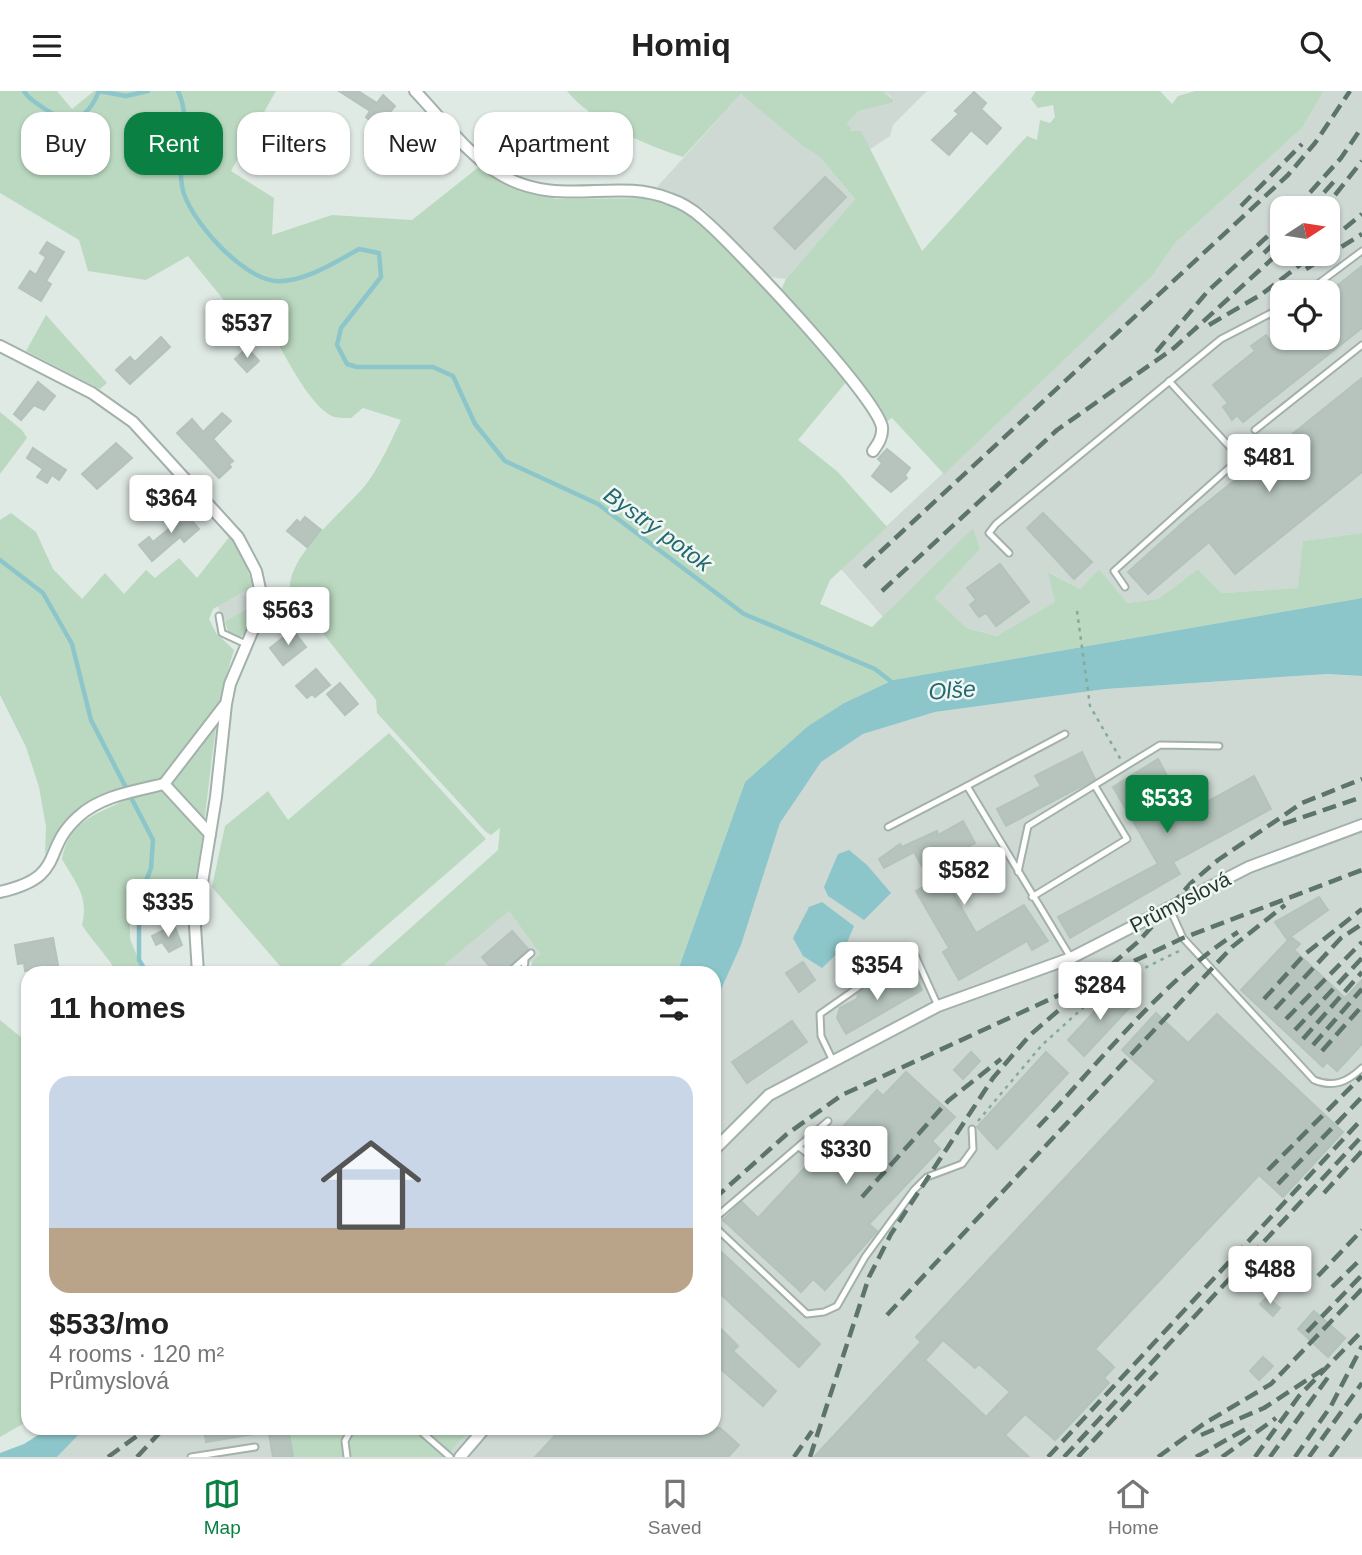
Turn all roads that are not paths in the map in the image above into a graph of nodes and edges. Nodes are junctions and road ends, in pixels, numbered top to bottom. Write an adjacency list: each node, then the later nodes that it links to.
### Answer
1 (415, 91): 9 (street)
2 (1362, 251): 3 (lane)
3 (1323, 280)
4 (1270, 314): 7 (lane)
5 (1362, 345): 8 (lane)
6 (0, 346): 13 (street)
7 (1169, 381): 10 (lane); 11 (lane)
8 (1255, 430)
9 (873, 451)
10 (1009, 552)
11 (1125, 587)
12 (219, 616): 13 (lane)
13 (248, 645): 14 (street)
14 (226, 704): 17 (street); 22 (street)
15 (1065, 733): 18 (lane)
16 (1219, 746): 19 (lane)
17 (164, 784): 22 (street); 24 (street)
18 (967, 786): 21 (lane); 23 (lane)
19 (1095, 786): 23 (lane); 25 (lane)
20 (1362, 825): 26 (street, Průmyslová)
21 (888, 827)
22 (211, 834): 30 (street)
23 (1018, 872): 25 (lane)
24 (0, 892)
25 (1032, 897): 28 (lane)
26 (1168, 907): 28 (street, Průmyslová); 35 (lane)
27 (531, 953): 29 (lane)
28 (1071, 958): 33 (street, Průmyslová)
29 (525, 959): 31 (lane); 32 (lane)
30 (198, 966)
31 (516, 966)
32 (524, 966)
33 (938, 1006): 34 (street, Průmyslová); 34 (lane)
34 (832, 1059): 38 (street, Průmyslová)
35 (1362, 1068)
36 (828, 1121): 39 (lane)
37 (972, 1129): 42 (lane)
38 (721, 1143)
39 (799, 1147): 40 (lane); 41 (lane)
40 (810, 1155)
41 (721, 1213)
42 (721, 1233)
43 (348, 1435): 48 (lane)
44 (425, 1435): 49 (lane)
45 (479, 1435): 50 (street)
46 (255, 1447): 47 (lane)
47 (191, 1457)
48 (347, 1457)
49 (450, 1457)
50 (460, 1457)

